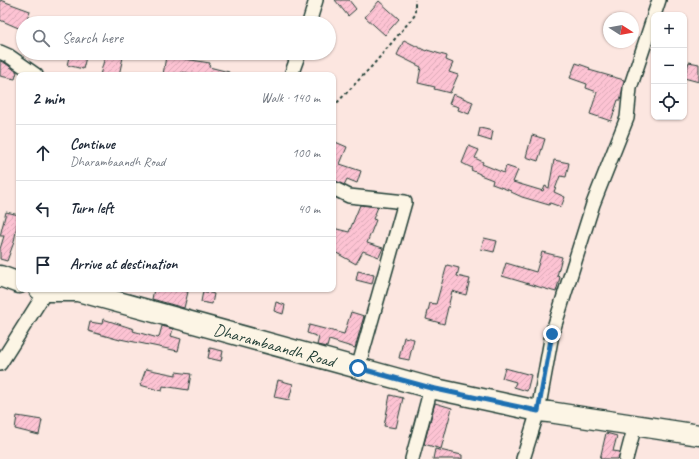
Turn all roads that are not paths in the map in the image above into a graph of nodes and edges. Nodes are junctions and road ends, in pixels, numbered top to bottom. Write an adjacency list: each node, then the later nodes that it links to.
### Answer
1 (316, 0): 4 (street)
2 (659, 0): 3 (street)
3 (655, 12)
4 (311, 16)
5 (651, 24): 18 (street)
6 (0, 52): 8 (street)
7 (297, 60): 9 (street)
8 (32, 72)
9 (293, 72)
10 (336, 190): 16 (street)
11 (0, 276): 12 (main road)
12 (16, 282)
13 (41, 292): 15 (street)
14 (85, 292): 16 (main road, Dharambaandh Road)
15 (0, 364)
16 (358, 368): 17 (main road, Dharambaandh Road)
17 (431, 388): 18 (main road, Dharambaandh Road); 21 (street)
18 (538, 411): 19 (main road, Dharambaandh Road); 22 (street)
19 (635, 425): 20 (main road, Dharambaandh Road); 23 (street)
20 (699, 435)
21 (412, 459)
22 (523, 459)
23 (626, 459)

